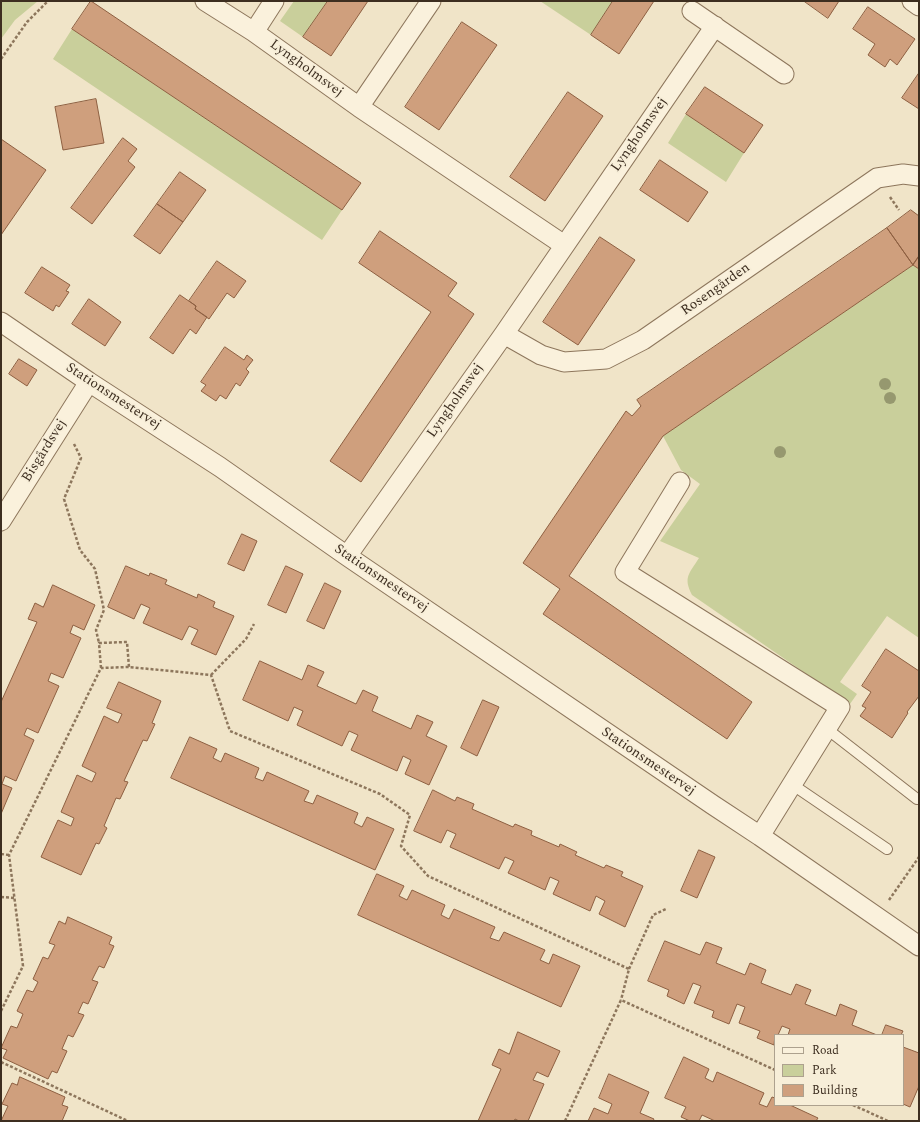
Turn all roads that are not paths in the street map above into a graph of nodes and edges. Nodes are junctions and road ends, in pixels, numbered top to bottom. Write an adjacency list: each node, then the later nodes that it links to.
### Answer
1 (205, 1): 8 (street, Lyngholmsvej)
2 (274, 1): 8 (street)
3 (431, 1): 10 (street)
4 (912, 1): 5 (street)
5 (919, 6)
6 (692, 11): 7 (street)
7 (715, 26): 9 (street); 12 (street, Lyngholmsvej)
8 (254, 32): 10 (street, Lyngholmsvej)
9 (784, 74)
10 (359, 107): 12 (street, Lyngholmsvej)
11 (919, 176): 14 (street, Rosengården)
12 (564, 245): 14 (street, Lyngholmsvej)
13 (1, 322): 15 (street, Stationsmestervej)
14 (504, 334): 18 (street, Lyngholmsvej)
15 (89, 382): 17 (street, Bisgårdsvej); 18 (street, Stationsmestervej)
16 (680, 482): 19 (street)
17 (1, 521)
18 (347, 556): 22 (street, Stationsmestervej)
19 (827, 729): 20 (street); 21 (lane)
20 (793, 785): 22 (street); 23 (lane)
21 (917, 799)
22 (760, 836): 24 (street, Stationsmestervej)
23 (888, 849)
24 (919, 946)

